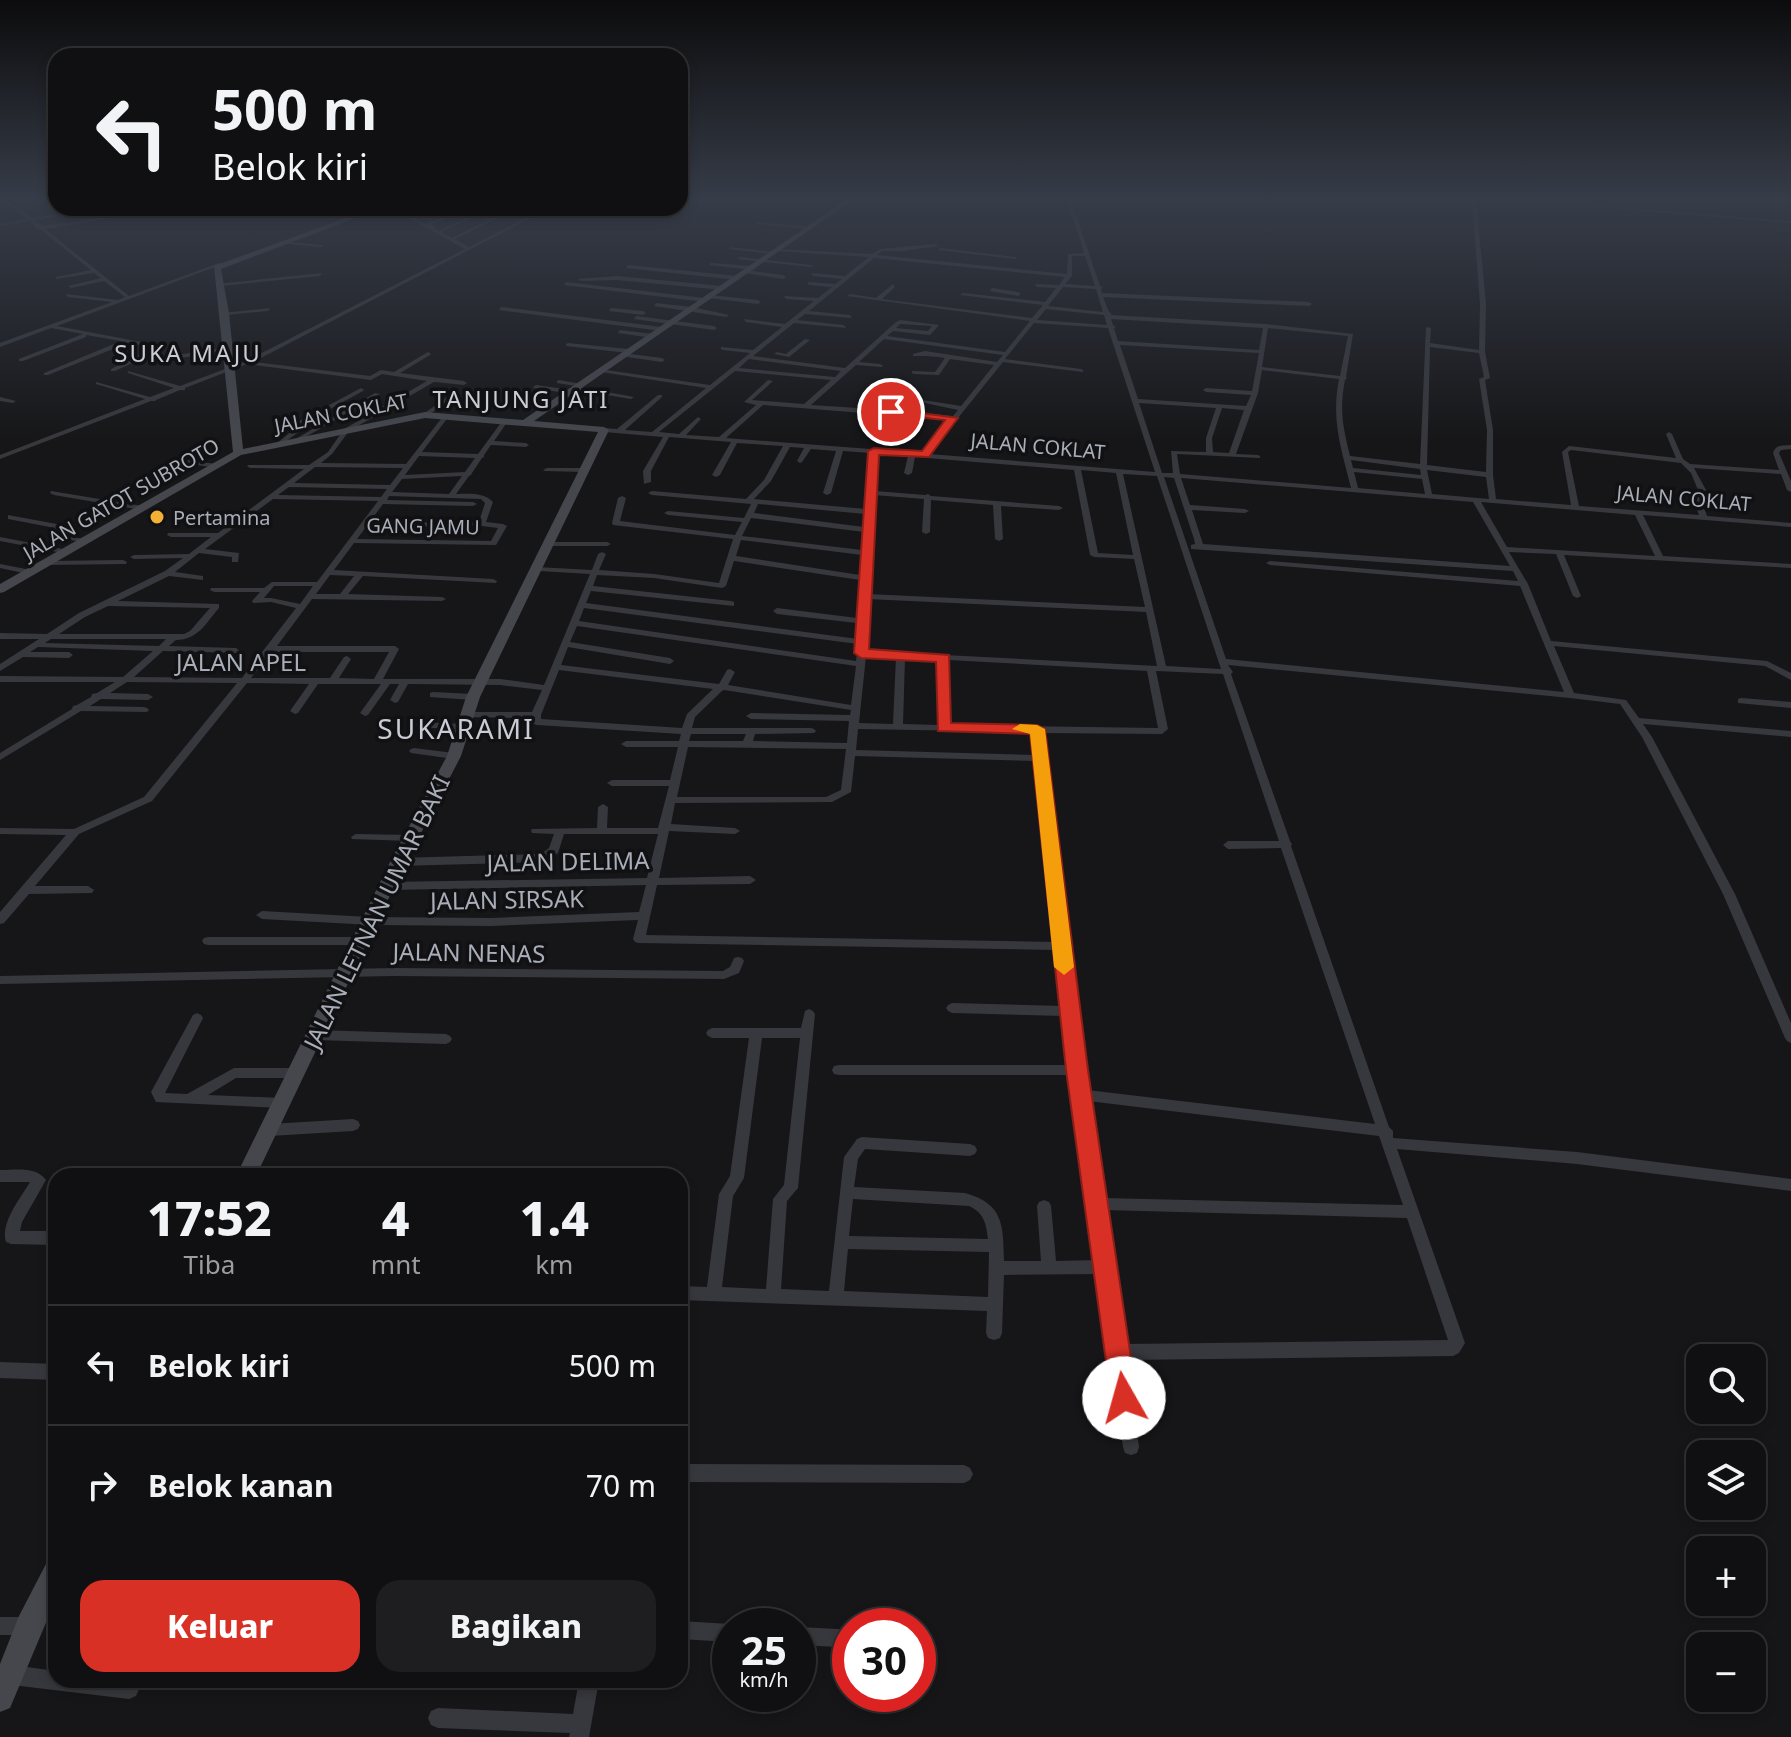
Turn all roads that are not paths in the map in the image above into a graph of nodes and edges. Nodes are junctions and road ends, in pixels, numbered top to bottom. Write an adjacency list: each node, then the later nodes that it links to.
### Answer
1 (96, 281): 20 (street)
2 (108, 281): 32 (street)
3 (175, 281): 32 (street)
4 (219, 281): 17 (street, JALAN GATOT SUBROTO)
5 (249, 281): 17 (street)
6 (406, 281): 91 (street)
7 (653, 281): 23 (street)
8 (675, 281): 23 (street)
9 (733, 281): 23 (street)
10 (843, 281): 21 (street)
11 (1059, 281): 19 (street)
12 (1064, 281): 40 (street)
13 (1068, 281): 26 (street)
14 (1097, 281): 26 (street)
15 (1481, 281): 79 (street)
16 (809, 283): 21 (street)
17 (220, 284): 51 (street, JALAN GATOT SUBROTO)
18 (566, 284): 33 (street)
19 (1037, 285)
20 (71, 286)
21 (837, 286): 36 (street)
22 (893, 286): 27 (street)
23 (724, 287): 33 (street)
24 (992, 290): 40 (street)
25 (845, 291): 27 (street)
26 (1101, 292): 41 (street); 53 (street)
27 (885, 294): 34 (street)
28 (68, 295): 35 (street)
29 (963, 295): 40 (street)
30 (850, 296): 34 (street)
31 (786, 297): 36 (street)
32 (129, 298): 37 (street)
33 (708, 298): 39 (street); 46 (street)
34 (878, 299): 56 (street)
35 (108, 300): 37 (street); 38 (street)
36 (820, 300): 48 (street)
37 (120, 301): 59 (street)
38 (89, 302)
39 (758, 302)
40 (1047, 304): 53 (street); 56 (street)
41 (1309, 304)
42 (656, 305): 46 (street)
43 (268, 309): 51 (street)
44 (501, 309): 63 (street)
45 (611, 310): 54 (street)
46 (691, 310): 49 (street); 54 (street)
47 (579, 312): 54 (street)
48 (805, 312): 52 (street); 57 (street)
49 (726, 315)
50 (264, 316): 51 (street)
51 (225, 317): 76 (street, JALAN GATOT SUBROTO)
52 (850, 317)
53 (1110, 319): 56 (street); 58 (street); 71 (street)
54 (676, 320): 61 (street); 63 (street)
55 (746, 320): 57 (street)
56 (1034, 320): 88 (street)
57 (790, 323): 60 (street); 77 (street)
58 (1266, 326): 78 (street); 105 (street)
59 (51, 327): 66 (street); 72 (street)
60 (844, 327)
61 (714, 328)
62 (1428, 328): 74 (street)
63 (662, 329): 67 (street)
64 (892, 329): 64 (street); 68 (street)
65 (620, 332): 67 (street)
66 (91, 333): 70 (street); 89 (street)
67 (653, 336): 80 (street)
68 (883, 337): 88 (street); 92 (street)
69 (807, 340): 84 (street)
70 (128, 341): 81 (street); 104 (street)
71 (1118, 343): 78 (street); 128 (street)
72 (0, 345)
73 (568, 345): 80 (street)
74 (1429, 345): 79 (street); 182 (street)
75 (723, 348): 77 (street)
76 (227, 349): 81 (street); 99 (street, JALAN GATOT SUBROTO)
77 (755, 352): 84 (street); 85 (street)
78 (1263, 352): 94 (street)
79 (1482, 352): 191 (street)
80 (625, 353): 90 (street); 97 (street)
81 (146, 354): 96 (street)
82 (428, 354): 103 (street)
83 (915, 355): 86 (street)
84 (787, 356): 87 (street)
85 (748, 357): 95 (street); 98 (street)
86 (948, 357): 88 (street); 102 (street)
87 (813, 358)
88 (1000, 359): 100 (street); 133 (street)
89 (21, 360)
90 (662, 360)
91 (248, 362): 99 (street); 103 (street)
92 (856, 363): 93 (street); 98 (street)
93 (880, 366)
94 (1258, 368): 105 (street); 120 (street)
95 (733, 369): 106 (street); 113 (street)
96 (113, 370)
97 (601, 370): 113 (street); 115 (street)
98 (847, 370): 106 (street)
99 (229, 371): 114 (street); 160 (street, JALAN GATOT SUBROTO)
100 (1081, 371)
101 (130, 372): 114 (street)
102 (914, 372)
103 (396, 373): 107 (street)
104 (46, 374)
105 (1344, 378): 169 (street)
106 (837, 379): 131 (street)
107 (433, 380): 111 (street); 143 (street)
108 (770, 381): 130 (street)
109 (559, 382): 115 (street)
110 (98, 383): 126 (street)
111 (464, 383)
112 (536, 387): 115 (street)
113 (711, 387): 145 (street)
114 (184, 389): 126 (street)
115 (574, 389): 123 (street); 124 (street); 141 (street)
116 (361, 390): 153 (street)
117 (1206, 390): 120 (street)
118 (457, 393): 136 (street)
119 (891, 393): 135 (street)
120 (1255, 393): 134 (street)
121 (377, 394): 150 (street)
122 (660, 396): 144 (street)
123 (631, 397)
124 (610, 398)
125 (0, 399): 127 (street)
126 (153, 400): 167 (street)
127 (13, 401)
128 (1137, 401): 132 (street); 142 (street)
129 (923, 402): 133 (street)
130 (760, 404): 131 (street); 149 (street)
131 (806, 406): 135 (street)
132 (1219, 407): 134 (street); 163 (street)
133 (960, 408): 138 (street)
134 (1248, 408): 165 (street)
135 (891, 412): 138 (street)
136 (425, 415): 137 (street, JALAN COKLAT); 143 (street, JALAN COKLAT)
137 (446, 416): 140 (street, JALAN COKLAT); 161 (street)
138 (952, 418): 164 (street)
139 (698, 419): 148 (street)
140 (505, 421): 141 (street, JALAN COKLAT); 152 (street)
141 (525, 423): 144 (street, JALAN COKLAT)
142 (1145, 429): 175 (street); 190 (street)
143 (348, 430): 150 (street, JALAN COKLAT); 170 (street)
144 (612, 430): 145 (street, JALAN COKLAT); 184 (street, JALAN LETNAN UMAR BAKI)
145 (653, 434): 147 (street, JALAN COKLAT)
146 (1669, 434): 171 (street)
147 (667, 435): 148 (street, JALAN COKLAT); 196 (street)
148 (681, 436): 149 (street, JALAN COKLAT)
149 (721, 439): 151 (street, JALAN COKLAT)
150 (295, 441): 153 (street, JALAN COKLAT)
151 (735, 441): 154 (street, JALAN COKLAT); 192 (street)
152 (489, 443): 155 (street); 166 (street)
153 (279, 444): 160 (street, JALAN COKLAT)
154 (788, 444): 156 (street, JALAN COKLAT); 212 (street)
155 (526, 445)
156 (809, 446): 158 (street, JALAN COKLAT); 174 (street)
157 (1791, 447): 187 (street)
158 (840, 449): 159 (street, JALAN COKLAT); 202 (street)
159 (874, 451): 162 (street, JALAN COKLAT); 203 (street)
160 (238, 453): 176 (street, JALAN GATOT SUBROTO)
161 (417, 454): 166 (street); 179 (street)
162 (912, 454): 164 (street, JALAN COKLAT); 188 (street)
163 (1210, 454): 165 (street); 175 (street)
164 (925, 455): 181 (street, JALAN COKLAT)
165 (1232, 455): 168 (street)
166 (482, 456): 189 (street)
167 (0, 457)
168 (1258, 457)
169 (1349, 458): 182 (street); 185 (street)
170 (321, 459): 172 (street); 178 (street)
171 (1680, 459): 180 (street); 217 (street)
172 (377, 460)
173 (178, 461): 176 (street)
174 (800, 461)
175 (1174, 462): 193 (street)
176 (217, 466): 216 (street, JALAN GATOT SUBROTO)
177 (250, 466): 178 (street)
178 (310, 466): 179 (street); 197 (street)
179 (408, 466): 194 (street)
180 (1690, 466): 187 (street); 226 (street)
181 (1077, 467): 186 (street, JALAN COKLAT); 248 (street)
182 (1423, 467): 191 (street); 195 (street)
183 (547, 470): 184 (street)
184 (583, 470): 239 (street, JALAN LETNAN UMAR BAKI)
185 (1351, 470): 195 (street); 198 (street)
186 (1119, 471): 190 (street, JALAN COKLAT); 248 (street)
187 (1782, 472): 199 (street)
188 (908, 473)
189 (469, 474): 194 (street); 206 (street)
190 (1159, 474): 193 (street, JALAN COKLAT); 241 (street)
191 (1486, 474): 213 (street)
192 (716, 475)
193 (1177, 476): 198 (street, JALAN COKLAT); 218 (street)
194 (400, 477): 205 (street)
195 (1424, 477): 208 (street)
196 (647, 482)
197 (289, 485): 205 (street); 209 (street)
198 (1355, 490): 208 (street, JALAN COKLAT)
199 (1791, 490)
200 (54, 493): 216 (street)
201 (652, 493): 212 (street)
202 (827, 493)
203 (871, 493): 207 (street); 221 (street)
204 (107, 495): 216 (street)
205 (386, 495): 206 (street); 209 (street); 215 (street); 228 (street)
206 (452, 495): 215 (street)
207 (928, 496): 214 (street); 231 (street)
208 (1429, 496): 211 (street, JALAN COKLAT)
209 (274, 497): 233 (street)
210 (622, 498): 234 (street)
211 (1476, 500): 213 (street, JALAN COKLAT); 242 (street)
212 (752, 501): 221 (street); 225 (street)
213 (1493, 501): 217 (street, JALAN COKLAT)
214 (997, 503): 219 (street); 236 (street)
215 (487, 505): 227 (street)
216 (146, 506): 237 (street, JALAN GATOT SUBROTO)
217 (1575, 506): 223 (street, JALAN COKLAT)
218 (1186, 507): 220 (street); 240 (street)
219 (1059, 508)
220 (1245, 511)
221 (870, 512): 230 (street)
222 (668, 513): 225 (street)
223 (1638, 513): 226 (street, JALAN COKLAT); 250 (street)
224 (11, 517): 237 (street)
225 (747, 518): 230 (street); 234 (street)
226 (1704, 518): 229 (street, JALAN COKLAT)
227 (482, 524): 228 (street); 238 (street, GANG JAMU)
228 (364, 525): 238 (street)
229 (1791, 525)
230 (869, 530): 244 (street)
231 (926, 532)
232 (171, 535): 233 (street)
233 (220, 535): 246 (street)
234 (738, 537): 244 (street); 249 (street)
235 (0, 539): 243 (street)
236 (999, 539)
237 (88, 541): 243 (street, JALAN GATOT SUBROTO)
238 (354, 541): 261 (street)
239 (551, 544): 257 (street, JALAN LETNAN UMAR BAKI); 259 (street)
240 (1199, 546): 241 (street); 258 (street)
241 (1184, 549): 305 (street)
242 (1504, 549): 245 (street); 258 (street)
243 (68, 552): 253 (street, JALAN GATOT SUBROTO)
244 (866, 553): 265 (street)
245 (1559, 553): 250 (street); 275 (street)
246 (193, 554): 247 (street); 251 (street); 262 (street)
247 (134, 557)
248 (1136, 557): 282 (street)
249 (732, 558): 259 (street); 265 (street)
250 (1660, 558): 256 (street)
251 (235, 560)
252 (123, 562): 253 (street)
253 (47, 563): 260 (street, JALAN GATOT SUBROTO)
254 (1270, 563): 268 (street)
255 (0, 566): 260 (street)
256 (1791, 566)
257 (539, 569): 259 (street); 316 (street, JALAN LETNAN UMAR BAKI)
258 (1516, 569): 268 (street)
259 (595, 571): 269 (street)
260 (28, 572): 270 (street, JALAN GATOT SUBROTO)
261 (327, 572): 263 (street); 267 (street)
262 (168, 573): 264 (street); 278 (street)
263 (361, 573): 266 (street); 276 (street)
264 (200, 578)
265 (863, 578): 274 (street)
266 (493, 581)
267 (318, 584): 272 (street); 273 (street)
268 (1524, 584): 290 (street)
269 (587, 588): 279 (street); 280 (street)
270 (0, 589)
271 (214, 590): 272 (street)
272 (265, 590): 281 (street)
273 (309, 596): 276 (street); 281 (street)
274 (864, 596): 282 (street); 284 (street)
275 (1577, 596)
276 (342, 597): 277 (street)
277 (442, 599)
278 (104, 603): 286 (street); 288 (street)
279 (731, 604)
280 (581, 605): 285 (street); 289 (street)
281 (301, 607): 294 (street)
282 (1147, 610): 304 (street)
283 (777, 611): 284 (street)
284 (861, 621): 289 (street)
285 (573, 623): 291 (street); 299 (street)
286 (55, 635): 287 (street); 288 (street); 292 (street)
287 (0, 636)
288 (174, 637): 293 (street)
289 (863, 642): 299 (street)
290 (1547, 643): 308 (street); 321 (street)
291 (565, 644): 302 (street); 303 (street)
292 (40, 645): 293 (street); 296 (street)
293 (164, 646): 295 (street); 310 (street)
294 (270, 649): 313 (street); 315 (street)
295 (236, 651)
296 (23, 655): 297 (street); 306 (street)
297 (69, 655)
298 (901, 656): 299 (street); 300 (street); 340 (street)
299 (861, 658): 336 (street)
300 (944, 658): 304 (street); 341 (street)
301 (347, 659): 312 (street)
302 (670, 661)
303 (556, 667): 317 (street); 318 (street)
304 (1156, 667): 305 (street); 342 (street)
305 (1226, 667): 321 (street); 368 (street)
306 (0, 668)
307 (730, 672): 318 (street)
308 (1791, 677)
309 (0, 679): 310 (street, JALAN APEL)
310 (125, 680): 315 (street, JALAN APEL); 322 (street)
311 (315, 681): 312 (street, JALAN APEL); 315 (street, JALAN APEL); 331 (street)
312 (333, 681): 313 (street, JALAN APEL)
313 (382, 681): 314 (street, JALAN APEL); 332 (street)
314 (405, 681): 316 (street, JALAN APEL); 325 (street)
315 (242, 682): 365 (street)
316 (482, 683): 317 (street, JALAN APEL); 324 (street, JALAN LETNAN UMAR BAKI)
317 (547, 688): 333 (street)
318 (721, 688): 319 (street); 343 (street)
319 (761, 692): 326 (street); 334 (street)
320 (433, 695): 324 (street)
321 (1570, 695): 338 (street)
322 (94, 696): 323 (street); 329 (street)
323 (148, 697)
324 (473, 697): 337 (street, JALAN LETNAN UMAR BAKI)
325 (395, 700)
326 (805, 700): 335 (street); 336 (street)
327 (1741, 701): 328 (street)
328 (1791, 705)
329 (76, 708): 330 (street); 353 (street)
330 (144, 710)
331 (295, 711)
332 (365, 713)
333 (536, 715): 337 (street); 343 (street)
334 (751, 716): 335 (street); 345 (street)
335 (792, 716): 336 (street)
336 (854, 717): 340 (street); 350 (street)
337 (465, 721): 339 (street); 352 (street, JALAN LETNAN UMAR BAKI)
338 (1636, 721): 346 (street); 394 (street)
339 (421, 725)
340 (898, 727): 341 (street)
341 (944, 727): 342 (street)
342 (1037, 729): 354 (street)
343 (686, 731): 345 (street); 348 (street)
344 (811, 731): 345 (street)
345 (749, 732): 349 (street)
346 (1791, 734)
347 (626, 744): 348 (street)
348 (681, 744): 349 (street); 356 (street)
349 (746, 744): 350 (street)
350 (851, 750): 354 (street); 357 (street)
351 (414, 751): 352 (street)
352 (454, 756): 367 (street, JALAN LETNAN UMAR BAKI)
353 (0, 757)
354 (1040, 758): 382 (street)
355 (612, 783): 356 (street)
356 (672, 783): 357 (street)
357 (669, 800): 359 (street)
358 (603, 807): 363 (street)
359 (662, 829): 363 (street); 364 (street); 372 (street)
360 (0, 831): 365 (street)
361 (536, 831): 362 (street)
362 (560, 831): 363 (street); 370 (street)
363 (602, 831)
364 (735, 831)
365 (75, 832): 374 (street)
366 (356, 837): 367 (street)
367 (410, 838): 370 (street, JALAN LETNAN UMAR BAKI)
368 (1287, 844): 369 (street); 404 (street)
369 (1228, 845)
370 (398, 862): 373 (street, JALAN LETNAN UMAR BAKI)
371 (750, 880): 372 (street, JALAN DELIMA)
372 (650, 881): 373 (street, JALAN DELIMA); 377 (street)
373 (387, 886): 379 (street, JALAN LETNAN UMAR BAKI)
374 (24, 890): 375 (street); 378 (street)
375 (88, 890)
376 (262, 915): 379 (street, JALAN SIRSAK)
377 (643, 916): 379 (street, JALAN SIRSAK); 382 (street)
378 (0, 920)
379 (372, 921): 381 (street, JALAN LETNAN UMAR BAKI)
380 (208, 941): 381 (street)
381 (362, 941): 384 (street, JALAN LETNAN UMAR BAKI)
382 (1062, 946): 387 (street)
383 (738, 961): 384 (street, JALAN NENAS)
384 (346, 975): 385 (street, JALAN NENAS); 393 (street, JALAN LETNAN UMAR BAKI)
385 (0, 980)
386 (952, 1008): 387 (street)
387 (1070, 1011): 397 (street)
388 (809, 1014): 392 (street)
389 (197, 1018): 400 (street)
390 (712, 1033): 391 (street)
391 (756, 1033): 392 (street); 420 (street)
392 (807, 1033): 421 (street)
393 (315, 1035): 395 (street); 398 (street, JALAN LETNAN UMAR BAKI)
394 (1791, 1038)
395 (446, 1039)
396 (839, 1070): 397 (street)
397 (1077, 1070): 399 (street)
398 (297, 1073): 400 (street); 401 (street, JALAN LETNAN UMAR BAKI)
399 (1082, 1095): 404 (street); 410 (street)
400 (188, 1100): 401 (street)
401 (283, 1103): 403 (street, JALAN LETNAN UMAR BAKI)
402 (353, 1125): 403 (street)
403 (270, 1130): 406 (street, JALAN LETNAN UMAR BAKI)
404 (1388, 1137): 408 (street); 412 (street)
405 (970, 1150): 409 (street)
406 (250, 1168)
407 (0, 1176): 413 (street)
408 (1791, 1185)
409 (846, 1193): 414 (street); 415 (street)
410 (1096, 1204): 412 (street); 416 (street)
411 (1044, 1206): 418 (street)
412 (1412, 1212): 425 (street)
413 (48, 1238)
414 (841, 1242): 415 (street); 422 (street)
415 (994, 1246): 417 (street)
416 (1104, 1267): 418 (street); 425 (street)
417 (996, 1268): 418 (street); 423 (street)
418 (1049, 1268)
419 (688, 1293): 420 (street)
420 (714, 1294): 421 (street)
421 (773, 1296): 422 (street)
422 (836, 1298): 423 (street)
423 (995, 1304): 424 (street)
424 (994, 1333)
425 (1118, 1349): 428 (street)
426 (0, 1370): 427 (street)
427 (48, 1372)
428 (1131, 1447)
429 (688, 1473): 430 (street)
430 (964, 1474)
431 (48, 1592): 433 (street)
432 (0, 1626): 433 (street)
433 (29, 1626): 436 (street)
434 (688, 1630): 435 (street)
435 (712, 1632)
436 (6, 1687): 437 (street)
437 (48, 1688)
438 (68, 1688): 440 (street)
439 (588, 1688): 442 (street)
440 (129, 1689)
441 (438, 1718): 442 (street)
442 (580, 1730)

